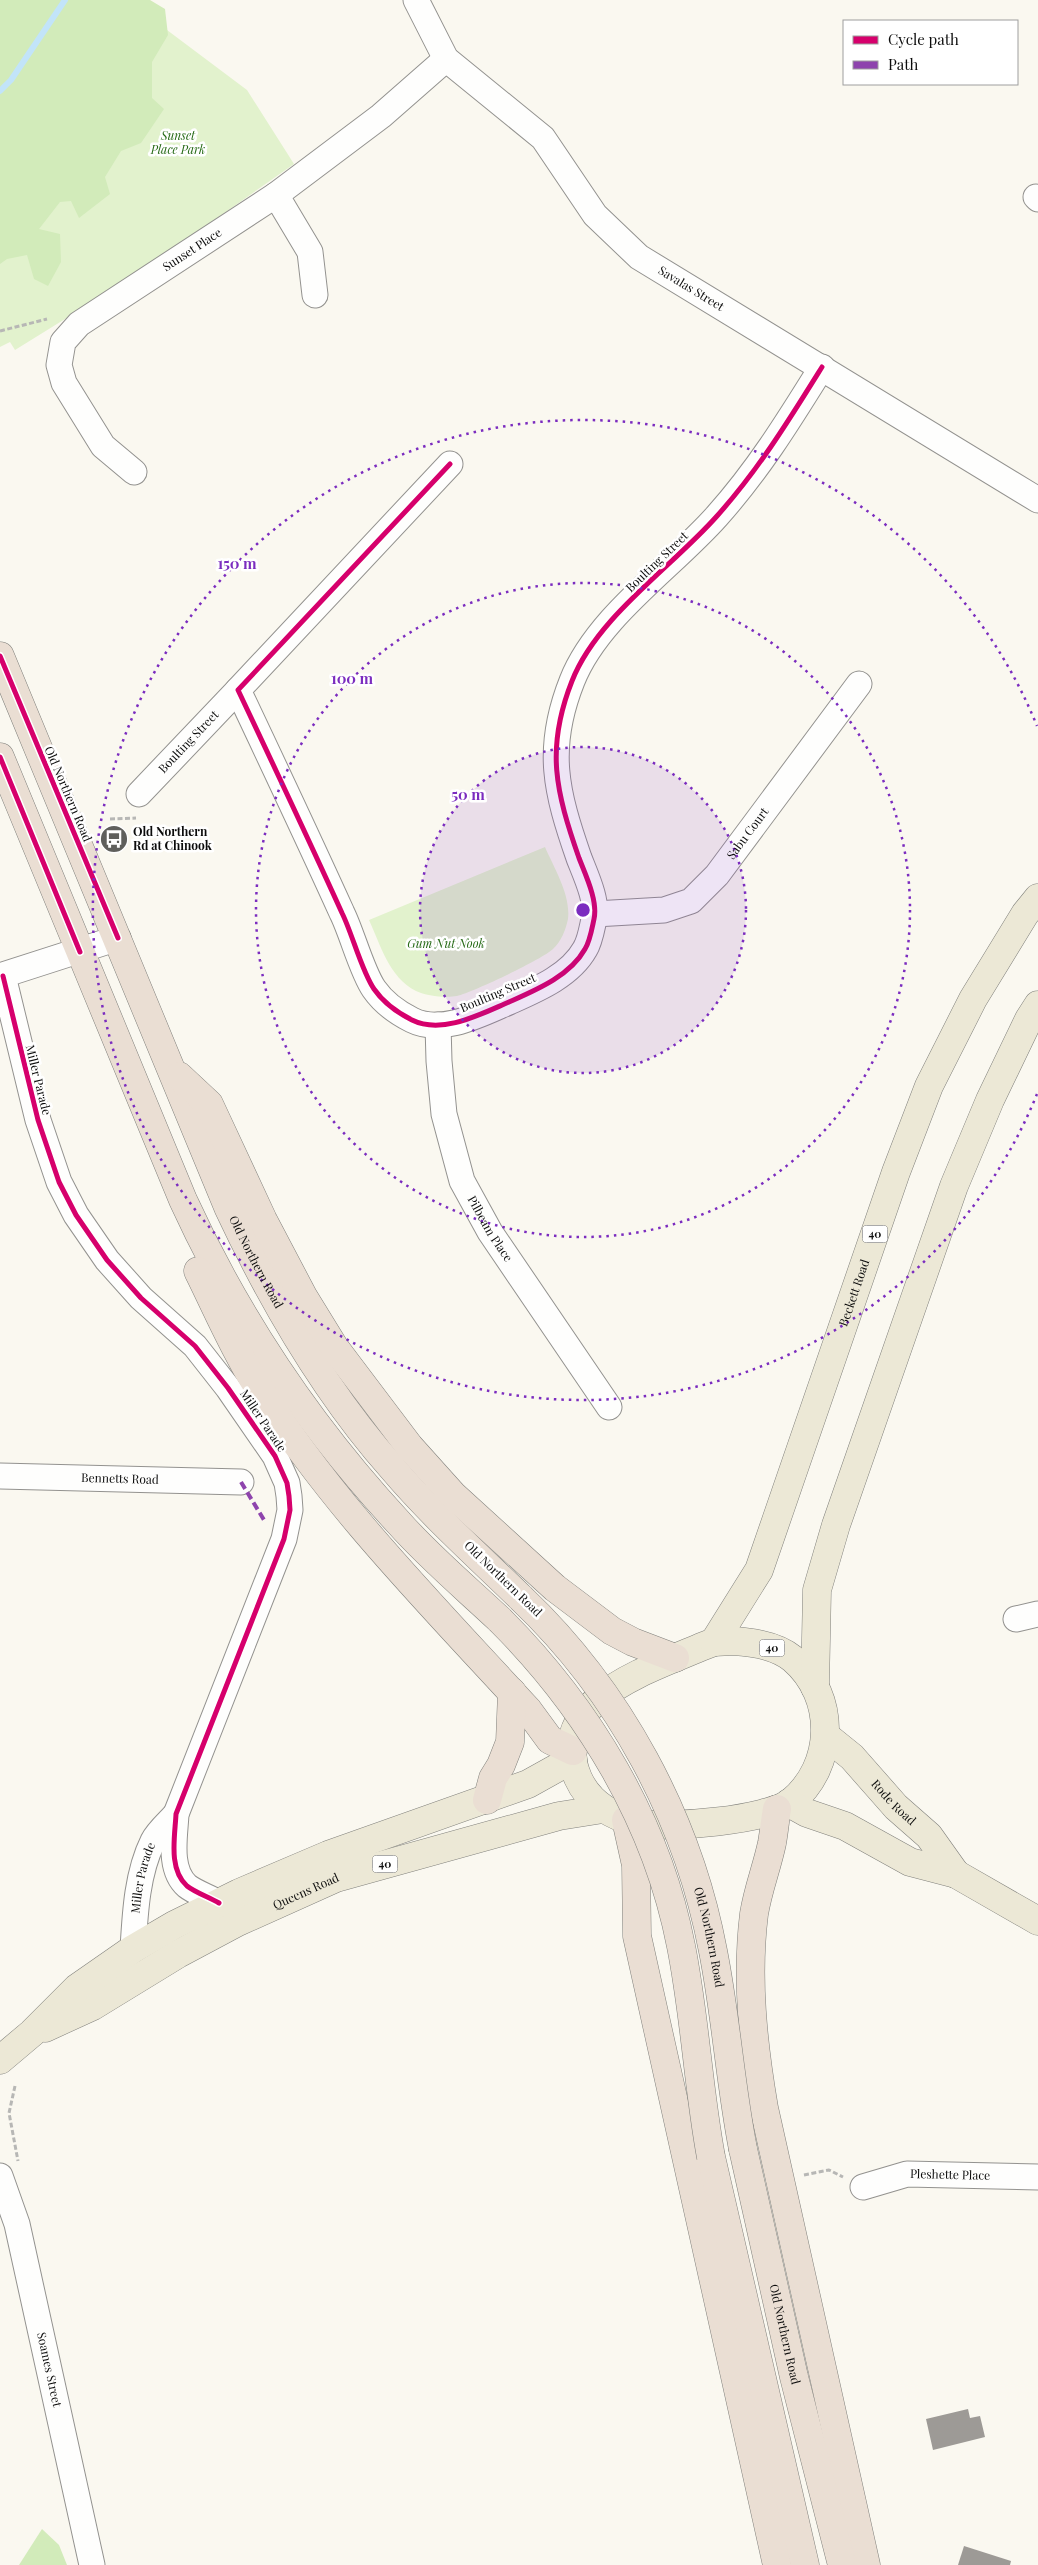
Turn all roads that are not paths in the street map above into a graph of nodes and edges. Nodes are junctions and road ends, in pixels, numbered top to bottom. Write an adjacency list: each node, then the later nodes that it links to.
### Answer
1 (416, 0): 2 (street, Savalas Street)
2 (446, 59): 3 (street, Sunset Place); 5 (street, Savalas Street)
3 (276, 195): 4 (street); 7 (street, Sunset Place)
4 (315, 295)
5 (822, 366): 8 (street, Savalas Street); 15 (street, Boulting Street)
6 (450, 464): 11 (street, Boulting Street)
7 (134, 472)
8 (1036, 494)
9 (0, 656): 16 (highway, Old Northern Road)
10 (858, 684): 15 (street, Sabu Court)
11 (238, 690): 13 (street, Boulting Street); 20 (street, Boulting Street)
12 (0, 757): 17 (highway)
13 (139, 794)
14 (1038, 898): 26 (main road, Beckett Road / 40)
15 (595, 914): 20 (street, Boulting Street)
16 (118, 938): 17 (street); 21 (highway, Old Northern Road)
17 (80, 952): 18 (street); 22 (highway)
18 (1, 976): 34 (street, Miller Parade)
19 (1038, 1005): 28 (main road, 40)
20 (438, 1025): 23 (street, Pilbeam Place)
21 (173, 1070): 27 (highway); 48 (highway, Old Northern Road, bridge)
22 (183, 1200): 29 (highway); 47 (highway, bridge)
23 (609, 1407)
24 (0, 1476): 25 (street, Bennetts Road)
25 (241, 1482)
26 (714, 1642): 27 (main road, 40); 28 (main road, 40)
27 (675, 1658): 31 (main road, 40)
28 (816, 1687): 30 (main road, 40)
29 (512, 1692): 31 (highway); 32 (highway)
30 (826, 1736): 33 (main road, 40); 36 (main road, Rode Road)
31 (573, 1755): 32 (main road, Queens Road / 40); 35 (main road, 40)
32 (487, 1800): 37 (main road, Queens Road / 40)
33 (783, 1806): 35 (main road, 40); 36 (main road, Rode Road); 49 (highway)
34 (176, 1814): 37 (street, Miller Parade); 39 (street, Miller Parade)
35 (615, 1814): 40 (main road, Queens Road / 40); 46 (highway)
36 (956, 1874): 38 (main road, Rode Road)
37 (219, 1903): 39 (main road, Queens Road / 40)
38 (1038, 1921)
39 (133, 1949): 40 (main road, Queens Road / 40)
40 (32, 2033): 41 (main road, Queens Road / 40)
41 (0, 2060)
42 (10, 2171): 45 (street, Soames Street)
43 (1038, 2177): 44 (street, Pleshette Place)
44 (863, 2187)
45 (92, 2565)
46 (777, 2565)
47 (805, 2565)
48 (842, 2565)
49 (866, 2565)

